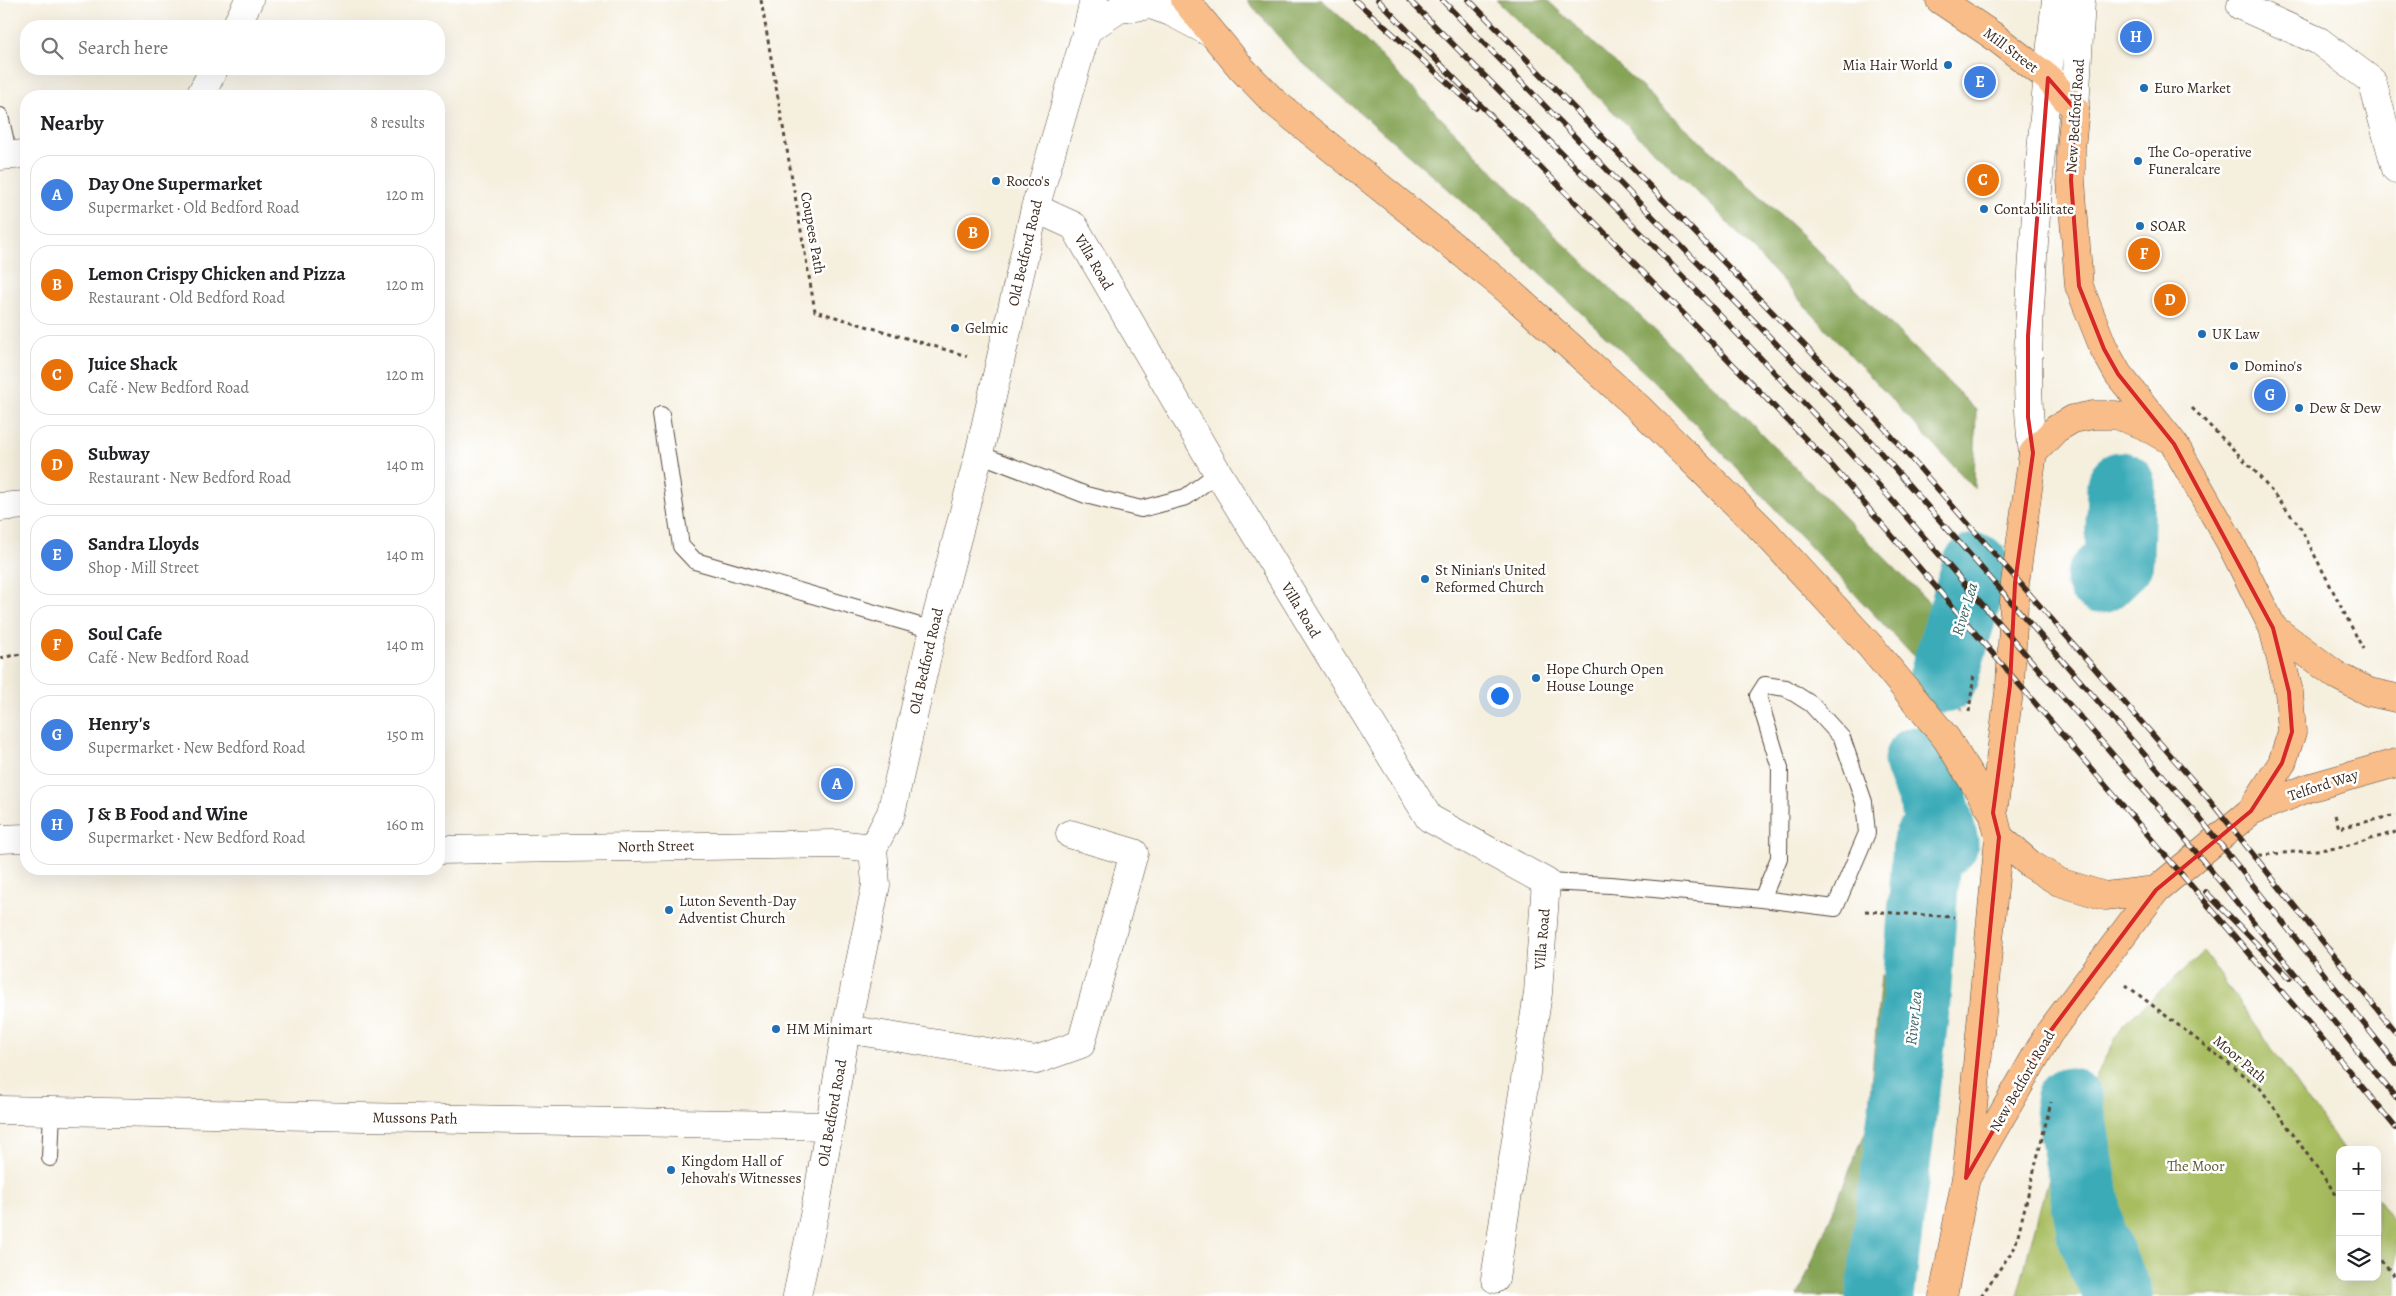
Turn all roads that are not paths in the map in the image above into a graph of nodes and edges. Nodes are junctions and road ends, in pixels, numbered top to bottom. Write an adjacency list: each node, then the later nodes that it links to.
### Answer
1 (250, 0): 8 (street)
2 (1094, 0): 9 (street, Old Bedford Road)
3 (1185, 0): 10 (highway)
4 (1940, 0): 12 (highway, Mill Street)
5 (2056, 0): 12 (street, New Bedford Road)
6 (2081, 0): 14 (street, New Bedford Road)
7 (2241, 6): 17 (street)
8 (239, 20)
9 (1087, 30): 10 (street); 18 (street, Old Bedford Road)
10 (1209, 32): 31 (highway)
11 (211, 75): 13 (street)
12 (2048, 78): 14 (highway, Mill Street); 21 (street, New Bedford Road)
13 (203, 90)
14 (2075, 109): 20 (highway, New Bedford Road)
15 (0, 116): 16 (lane)
16 (12, 155)
17 (2396, 168)
18 (1035, 208): 22 (street, Old Bedford Road); 23 (street, Villa Road)
19 (661, 415): 27 (lane)
20 (2174, 444): 21 (highway); 26 (highway, New Bedford Road)
21 (2033, 453): 31 (highway)
22 (979, 454): 23 (lane); 27 (street, Old Bedford Road)
23 (1218, 473): 37 (street, Villa Road)
24 (20, 506): 25 (street)
25 (0, 507)
26 (2273, 628): 28 (highway); 30 (highway)
27 (933, 630): 35 (street, Old Bedford Road)
28 (2396, 698)
29 (2396, 764): 30 (highway, Telford Way)
30 (2251, 810): 38 (highway, New Bedford Road)
31 (1996, 825): 38 (highway); 45 (highway)
32 (1070, 834): 40 (street)
33 (20, 838): 34 (street)
34 (0, 839)
35 (873, 848): 36 (street, North Street); 40 (street, Old Bedford Road)
36 (445, 850)
37 (1546, 882): 39 (lane); 46 (street, Villa Road)
38 (2156, 890): 45 (highway, New Bedford Road)
39 (1762, 899): 39 (lane)
40 (846, 1029): 43 (street, Old Bedford Road)
41 (0, 1110): 42 (street, Mussons Path)
42 (52, 1111): 43 (street, Mussons Path); 44 (lane)
43 (830, 1126): 47 (street, Old Bedford Road)
44 (50, 1158)
45 (1966, 1178): 48 (highway, New Bedford Road)
46 (1495, 1279)
47 (797, 1296)
48 (1943, 1296)

